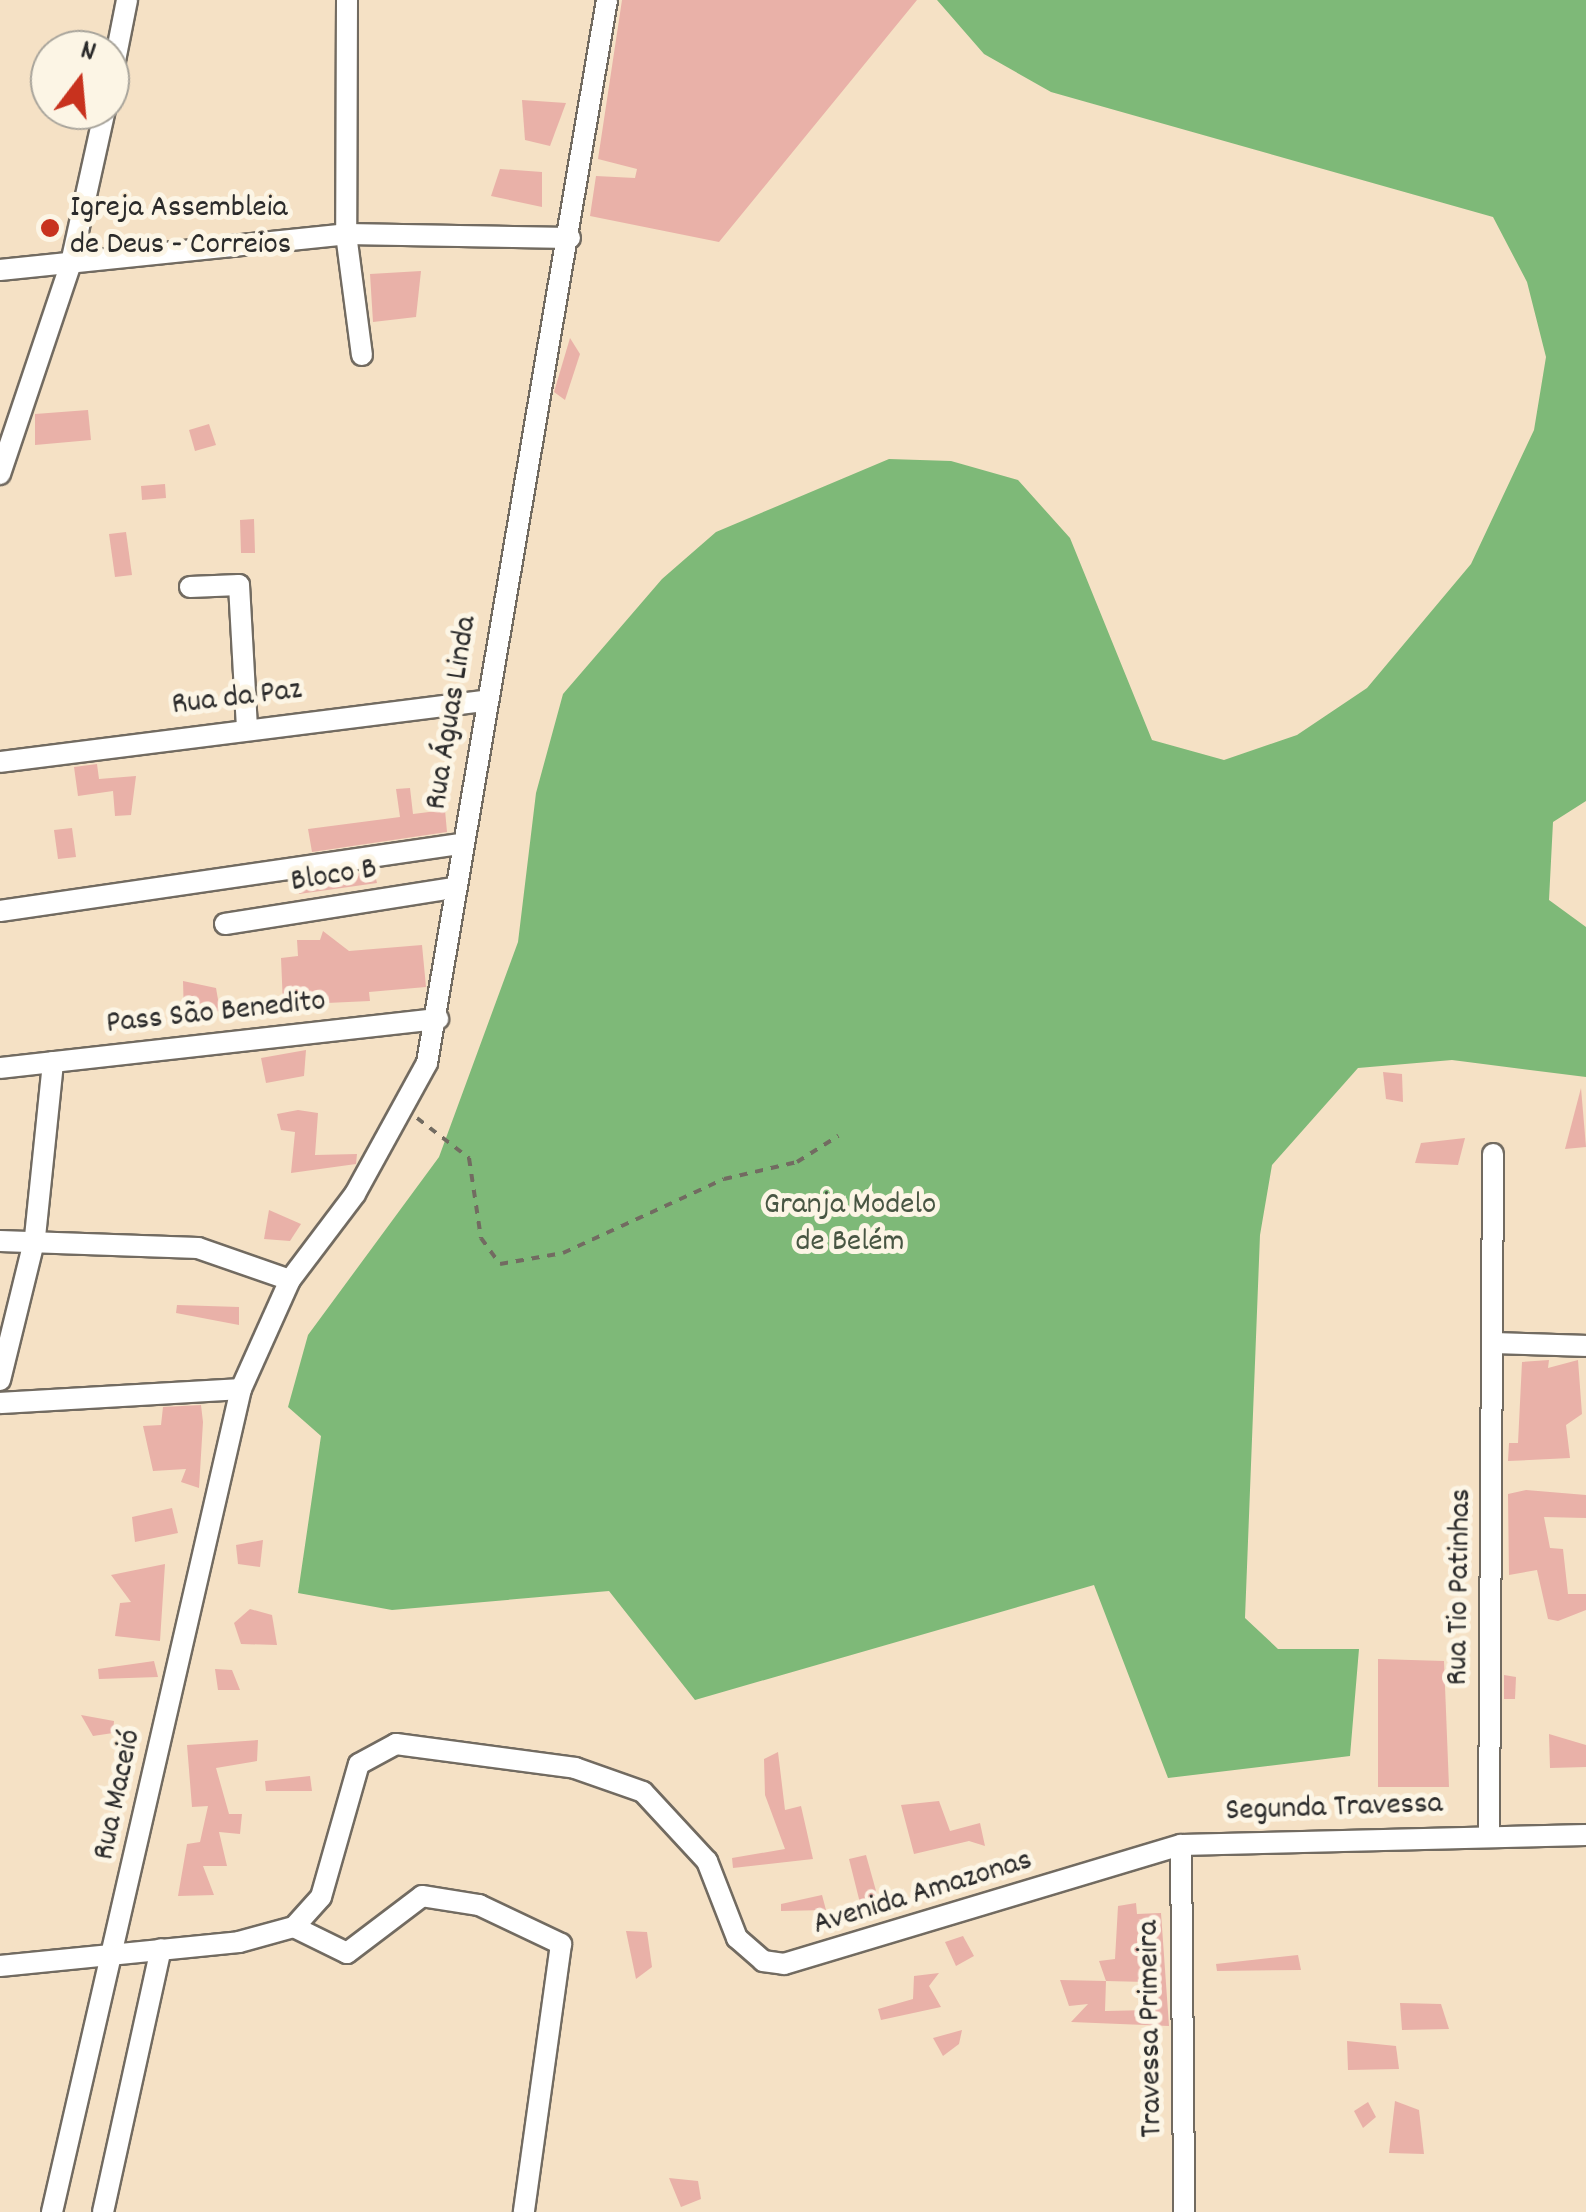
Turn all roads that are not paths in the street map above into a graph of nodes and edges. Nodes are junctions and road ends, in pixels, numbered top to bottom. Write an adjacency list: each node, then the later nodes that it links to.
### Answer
1 (127, 0): 4 (street)
2 (347, 0): 6 (street)
3 (607, 0): 7 (street, Rua Águas Linda)
4 (121, 30)
5 (100, 130): 8 (street)
6 (346, 234): 7 (street); 8 (street); 10 (street)
7 (570, 238): 13 (street, Rua Águas Linda)
8 (71, 262): 9 (street); 11 (street)
9 (0, 270)
10 (362, 355)
11 (0, 474)
12 (190, 587): 14 (street)
13 (483, 702): 14 (street, Rua da Paz); 16 (street, Rua Águas Linda)
14 (247, 726): 15 (street, Rua da Paz)
15 (0, 762)
16 (462, 844): 17 (street, Rua Águas Linda); 18 (street)
17 (452, 888): 19 (street, Bloco B); 20 (street, Rua Águas Linda)
18 (0, 910)
19 (225, 924)
20 (438, 1019): 21 (street, Pass São Benedito); 26 (street, Rua Águas Linda)
21 (53, 1062): 22 (street, Pass São Benedito); 24 (street)
22 (0, 1068)
23 (1493, 1154): 27 (street)
24 (35, 1237): 25 (street); 26 (street); 29 (street)
25 (0, 1241)
26 (290, 1280): 30 (street, Rua Águas Linda)
27 (1496, 1343): 28 (street); 32 (street, Rua Tio Patinhas)
28 (1586, 1346)
29 (0, 1380)
30 (241, 1389): 31 (street); 37 (street, Rua Maceió)
31 (0, 1404)
32 (1489, 1832): 33 (street, Segunda Travessa); 34 (street, Segunda Travessa)
33 (1586, 1835)
34 (1180, 1845): 35 (street, Avenida Amazonas); 42 (street, Travessa Primeira)
35 (294, 1927): 36 (street); 41 (street)
36 (161, 1949): 37 (street); 40 (street)
37 (117, 1953): 38 (street); 39 (street, Rua Maceió)
38 (0, 1966)
39 (52, 2212)
40 (104, 2212)
41 (524, 2212)
42 (1184, 2212)

